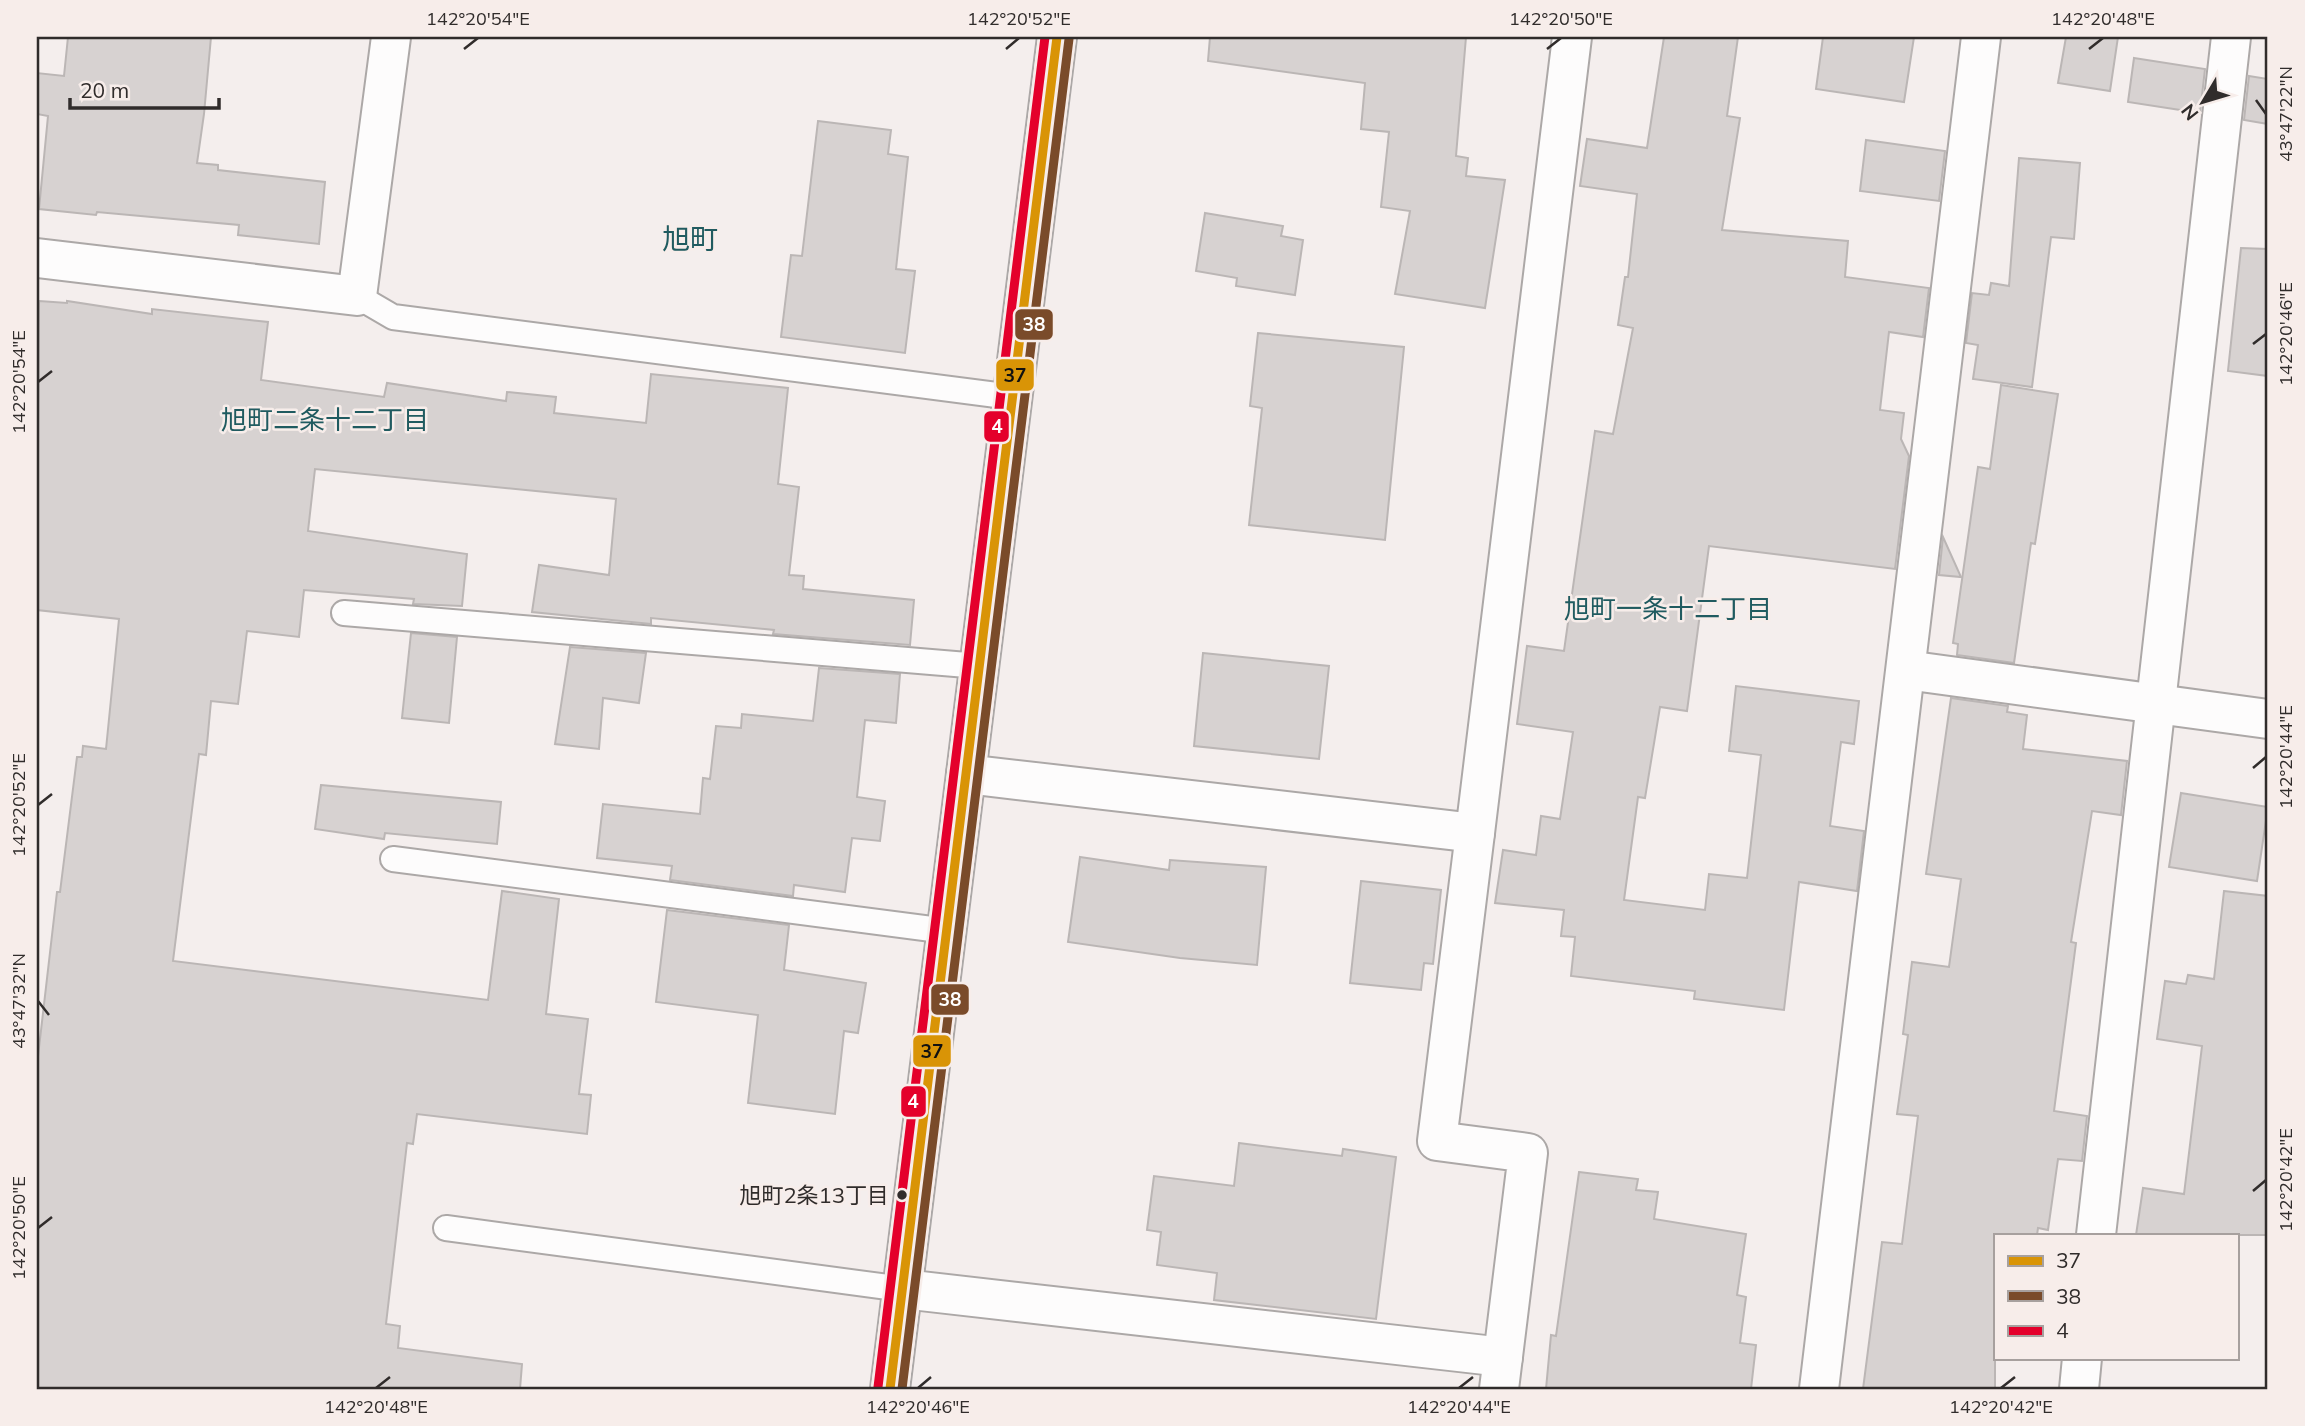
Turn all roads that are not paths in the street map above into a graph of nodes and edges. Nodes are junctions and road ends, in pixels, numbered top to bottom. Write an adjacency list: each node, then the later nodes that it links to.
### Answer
1 (391, 37): 7 (street)
2 (1057, 37): 8 (street)
3 (1572, 37): 15 (street)
4 (1981, 37): 11 (street)
5 (2231, 37): 12 (street)
6 (37, 258): 7 (street)
7 (357, 296): 8 (lane)
8 (1012, 397): 10 (street)
9 (344, 614): 10 (lane)
10 (979, 666): 14 (street)
11 (1906, 670): 12 (street); 24 (street)
12 (2155, 704): 13 (street); 19 (street)
13 (2268, 719)
14 (966, 774): 15 (street); 17 (street)
15 (1475, 833): 22 (street)
16 (393, 859): 17 (lane)
17 (947, 931): 20 (street)
18 (446, 1228): 20 (lane)
19 (2096, 1234)
20 (903, 1289): 22 (street); 23 (street)
21 (2082, 1360): 25 (street)
22 (1501, 1373)
23 (890, 1389)
24 (1819, 1389)
25 (2078, 1389)

